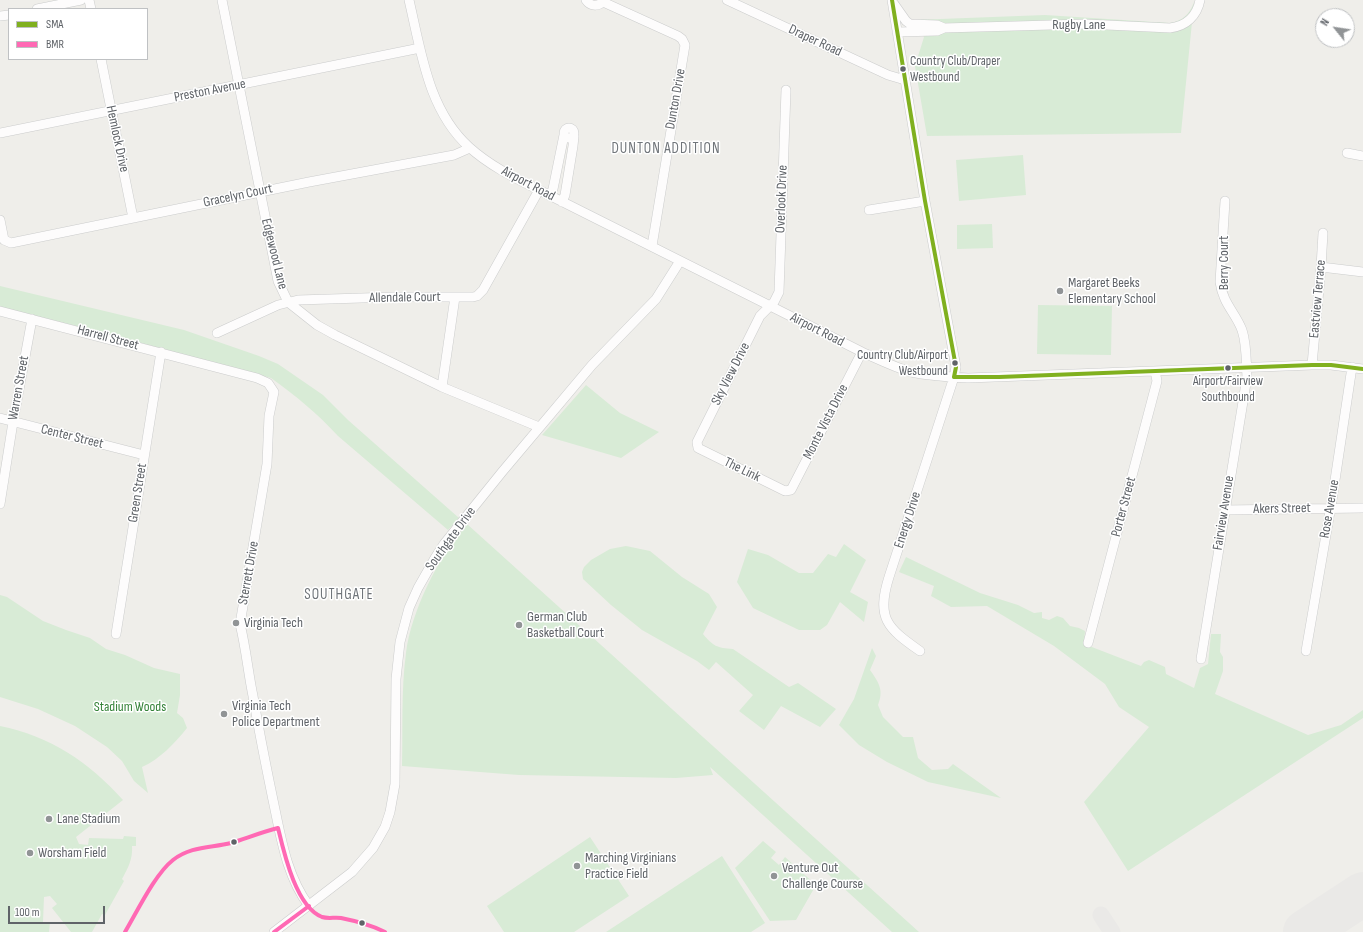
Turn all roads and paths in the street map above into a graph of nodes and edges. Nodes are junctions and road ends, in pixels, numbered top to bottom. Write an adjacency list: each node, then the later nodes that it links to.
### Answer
1 (81, 0): 9 (street)
2 (222, 0): 15 (street, Edgewood Lane)
3 (409, 0): 12 (street, Airport Road)
4 (586, 0): 8 (street, Dunton Drive)
5 (726, 0): 14 (street, Draper Road)
6 (892, 0): 10 (street, Rugby Lane); 11 (street, Energy Drive)
7 (1200, 0): 10 (street, Rugby Lane)
8 (603, 1): 32 (street, Dunton Drive)
9 (41, 8)
10 (944, 28): 11 (street, Rugby Lane)
11 (897, 32): 14 (street, Energy Drive)
12 (420, 48): 15 (street, Preston Avenue); 19 (street, Airport Road)
13 (101, 60): 17 (street, Hemlock Drive)
14 (905, 80): 25 (street, Energy Drive)
15 (239, 86): 17 (street, Preston Avenue); 23 (street, Edgewood Lane)
16 (786, 90): 38 (street, Overlook Drive)
17 (111, 111): 18 (street, Preston Avenue); 29 (street, Hemlock Drive)
18 (0, 133)
19 (470, 148): 22 (street, Airport Road); 23 (street, Gracelyn Court)
20 (1346, 153): 21 (street)
21 (1363, 156)
22 (539, 190): 24 (street, Airport Road); 36 (street, Allendale Court)
23 (260, 192): 29 (street, Gracelyn Court); 37 (street, Edgewood Lane)
24 (550, 196): 27 (street, Airport Road); 27 (street)
25 (925, 201): 28 (street); 50 (street, Energy Drive)
26 (1226, 201): 47 (street, Berry Court)
27 (562, 202): 32 (street, Airport Road)
28 (869, 210)
29 (133, 218): 30 (street, Gracelyn Court)
30 (0, 220)
31 (1323, 233): 34 (street, Eastview Terrace)
32 (652, 246): 33 (street, Airport Road)
33 (680, 261): 38 (street, Airport Road); 54 (street, Southgate Drive)
34 (1321, 267): 35 (street); 44 (street, Eastview Terrace)
35 (1363, 272)
36 (455, 297): 37 (street, Allendale Court); 51 (street)
37 (288, 302): 41 (street, Allendale Court); 51 (street, Edgewood Lane)
38 (770, 306): 43 (street, Airport Road); 55 (street, Sky View Drive)
39 (0, 311): 40 (street, Harrell Street)
40 (32, 319): 42 (street, Harrell Street); 53 (street, Warren Street)
41 (217, 333)
42 (161, 352): 45 (street, Harrell Street); 56 (street, Green Street)
43 (862, 352): 50 (street, Airport Road); 57 (street, Monte Vista Drive)
44 (1312, 365): 46 (street, Airport Road); 47 (street, Airport Road)
45 (216, 367): 67 (street, Sterrett Drive)
46 (1352, 367): 48 (street, Airport Road); 60 (street, Rose Avenue)
47 (1246, 368): 49 (street, Airport Road); 61 (street, Fairview Avenue)
48 (1363, 369)
49 (1155, 371): 50 (street, Airport Road); 63 (street, Porter Street)
50 (954, 377): 64 (street, Energy Drive)
51 (442, 387): 54 (street, Edgewood Lane)
52 (0, 418): 53 (street, Center Street)
53 (13, 422): 56 (street, Center Street); 58 (street, Warren Street)
54 (539, 427): 67 (street, Southgate Drive)
55 (697, 445): 57 (street, The Link)
56 (144, 455): 62 (street, Green Street)
57 (789, 491)
58 (0, 504)
59 (1363, 508): 60 (street, Akers Street)
60 (1329, 509): 61 (street, Akers Street); 65 (street, Rose Avenue)
61 (1225, 510): 66 (street, Fairview Avenue)
62 (116, 634)
63 (1088, 643)
64 (920, 651)
65 (1306, 651)
66 (1201, 659)
67 (309, 906): 68 (street, Southgate Drive)
68 (274, 932)

